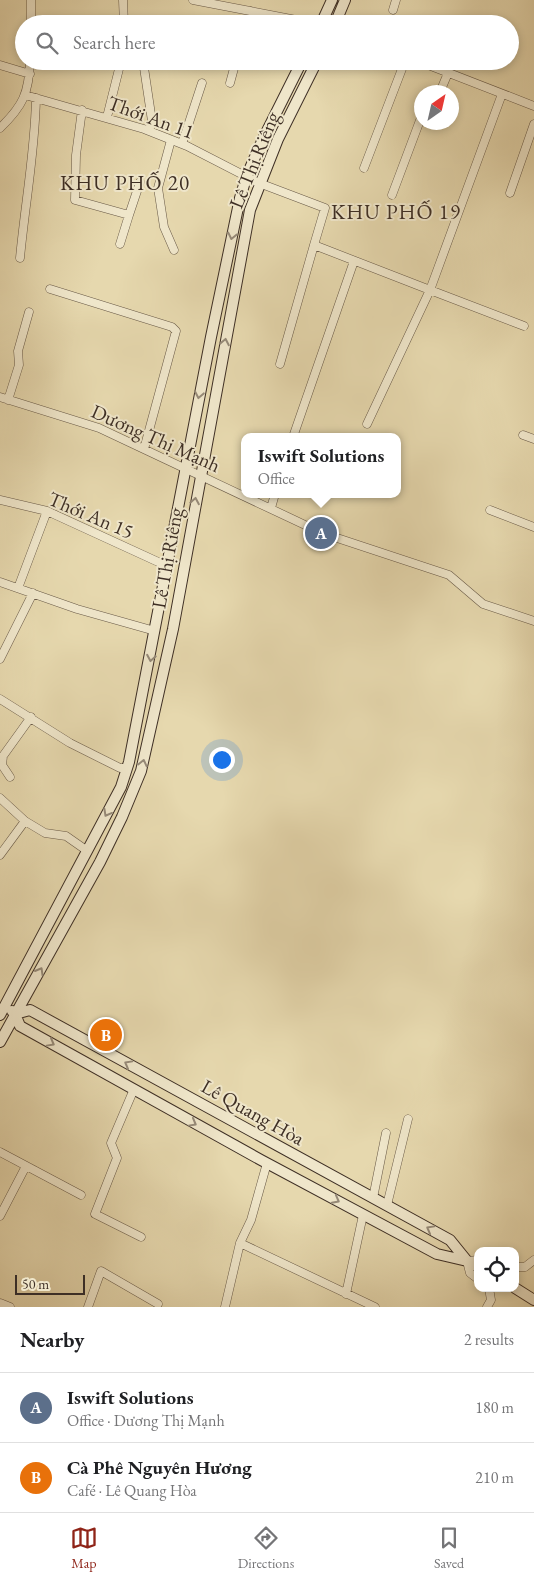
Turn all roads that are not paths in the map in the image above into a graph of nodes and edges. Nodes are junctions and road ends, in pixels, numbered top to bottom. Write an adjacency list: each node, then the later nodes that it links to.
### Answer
1 (31, 0): 9 (street)
2 (123, 0): 10 (street)
3 (193, 0): 8 (street)
4 (332, 0): 13 (street)
5 (344, 0): 14 (street)
6 (396, 0): 7 (street)
7 (393, 10)
8 (250, 11): 11 (street); 12 (street)
9 (32, 15)
10 (124, 15)
11 (249, 15)
12 (271, 15)
13 (325, 15)
14 (338, 15)
15 (0, 65): 16 (street)
16 (15, 70)
17 (17, 70): 27 (street)
18 (30, 70): 27 (street)
19 (119, 70): 36 (street)
20 (144, 70): 40 (street)
21 (234, 70): 29 (street)
22 (298, 70): 44 (street, Lê Thị Riêng)
23 (312, 70): 46 (street, Lê Thị Riêng)
24 (402, 70): 43 (street)
25 (440, 70): 26 (street)
26 (448, 73): 30 (street); 31 (street)
27 (30, 74): 32 (street)
28 (202, 82): 42 (street)
29 (230, 83)
30 (443, 85)
31 (502, 94): 34 (street); 56 (street)
32 (25, 95): 33 (street, Thới An 11); 38 (street)
33 (36, 98): 35 (street, Thới An 11); 53 (street)
34 (534, 106)
35 (82, 110): 36 (street, Thới An 11); 49 (street)
36 (107, 118): 40 (street, Thới An 11)
37 (534, 124): 47 (street)
38 (0, 128)
39 (417, 130): 48 (street)
40 (149, 131): 41 (street, Thới An 11)
41 (171, 140): 42 (street, Thới An 11); 52 (street)
42 (182, 144): 44 (street, Thới An 11)
43 (364, 168)
44 (247, 175): 46 (street, Thới An 11); 66 (street, Lê Thị Riêng, one-way to 66)
45 (140, 182): 49 (street)
46 (260, 183): 51 (street, Thới An 11); 67 (street, Lê Thị Riêng, one-way to 46)
47 (510, 193)
48 (392, 194)
49 (129, 214): 50 (street)
50 (120, 244)
51 (314, 245): 54 (street); 59 (street)
52 (174, 250)
53 (20, 258)
54 (354, 261): 56 (street); 62 (street)
55 (50, 289): 65 (street)
56 (430, 290): 58 (street); 61 (street)
57 (29, 312): 60 (street)
58 (524, 326)
59 (280, 364)
60 (4, 398): 65 (street, Dương Thị Mạnh)
61 (367, 424)
62 (294, 433)
63 (523, 435): 64 (street)
64 (534, 439)
65 (144, 449): 66 (street, Dương Thị Mạnh)
66 (185, 468): 67 (street, Dương Thị Mạnh); 76 (street, Lê Thị Riêng)
67 (200, 474): 68 (street, Dương Thị Mạnh); 92 (street, Lê Thị Riêng, one-way to 67)
68 (241, 494)
69 (250, 498): 72 (street, Dương Thị Mạnh)
70 (274, 498): 72 (street)
71 (0, 500): 74 (street, Thới An 15)
72 (271, 508): 80 (street, Dương Thị Mạnh)
73 (490, 510): 75 (street)
74 (47, 511): 76 (street, Thới An 15); 78 (street)
75 (534, 527)
76 (167, 566): 81 (street, Lê Thị Riêng)
77 (0, 582): 78 (street)
78 (18, 588): 79 (street)
79 (33, 593): 81 (street); 82 (street)
80 (534, 621)
81 (156, 631): 85 (street, Lê Thị Riêng, one-way to 85)
82 (0, 658)
83 (0, 699): 84 (street)
84 (30, 717): 85 (street); 86 (street)
85 (127, 768): 89 (street, Lê Thị Riêng, one-way to 89)
86 (10, 777)
87 (0, 798): 88 (street)
88 (25, 821): 89 (street); 90 (street)
89 (86, 850): 91 (street, Lê Thị Riêng)
90 (0, 856)
91 (2, 1008): 92 (street, Lê Quang Hòa)
92 (15, 1014): 93 (street, Lê Thị Riêng); 94 (street, Lê Quang Hòa, one-way to 94); 101 (street, Lê Quang Hòa, one-way to 92)
93 (0, 1042)
94 (134, 1089): 98 (street, Lê Quang Hòa, one-way to 98); 105 (street)
95 (408, 1119): 102 (street)
96 (386, 1133): 101 (street)
97 (0, 1152): 99 (street)
98 (267, 1163): 103 (street, Lê Quang Hòa, one-way to 103); 106 (street)
99 (26, 1166): 100 (street); 104 (street)
100 (82, 1195)
101 (373, 1198): 102 (street, Lê Quang Hòa)
102 (387, 1205): 109 (street, Lê Quang Hòa, one-way to 102)
103 (363, 1215): 109 (street, Lê Quang Hòa); 115 (street)
104 (0, 1216)
105 (141, 1237)
106 (240, 1243): 115 (street); 121 (street)
107 (474, 1260): 109 (street)
108 (534, 1260): 111 (street)
109 (466, 1261): 110 (street, Lê Quang Hòa); 112 (street)
110 (474, 1265)
111 (519, 1267)
112 (474, 1276)
113 (519, 1291): 116 (street)
114 (490, 1292): 123 (street)
115 (346, 1294): 122 (street)
116 (534, 1300)
117 (0, 1303): 119 (street)
118 (158, 1304): 120 (street)
119 (10, 1307)
120 (88, 1307)
121 (225, 1307)
122 (375, 1307)
123 (487, 1307)

